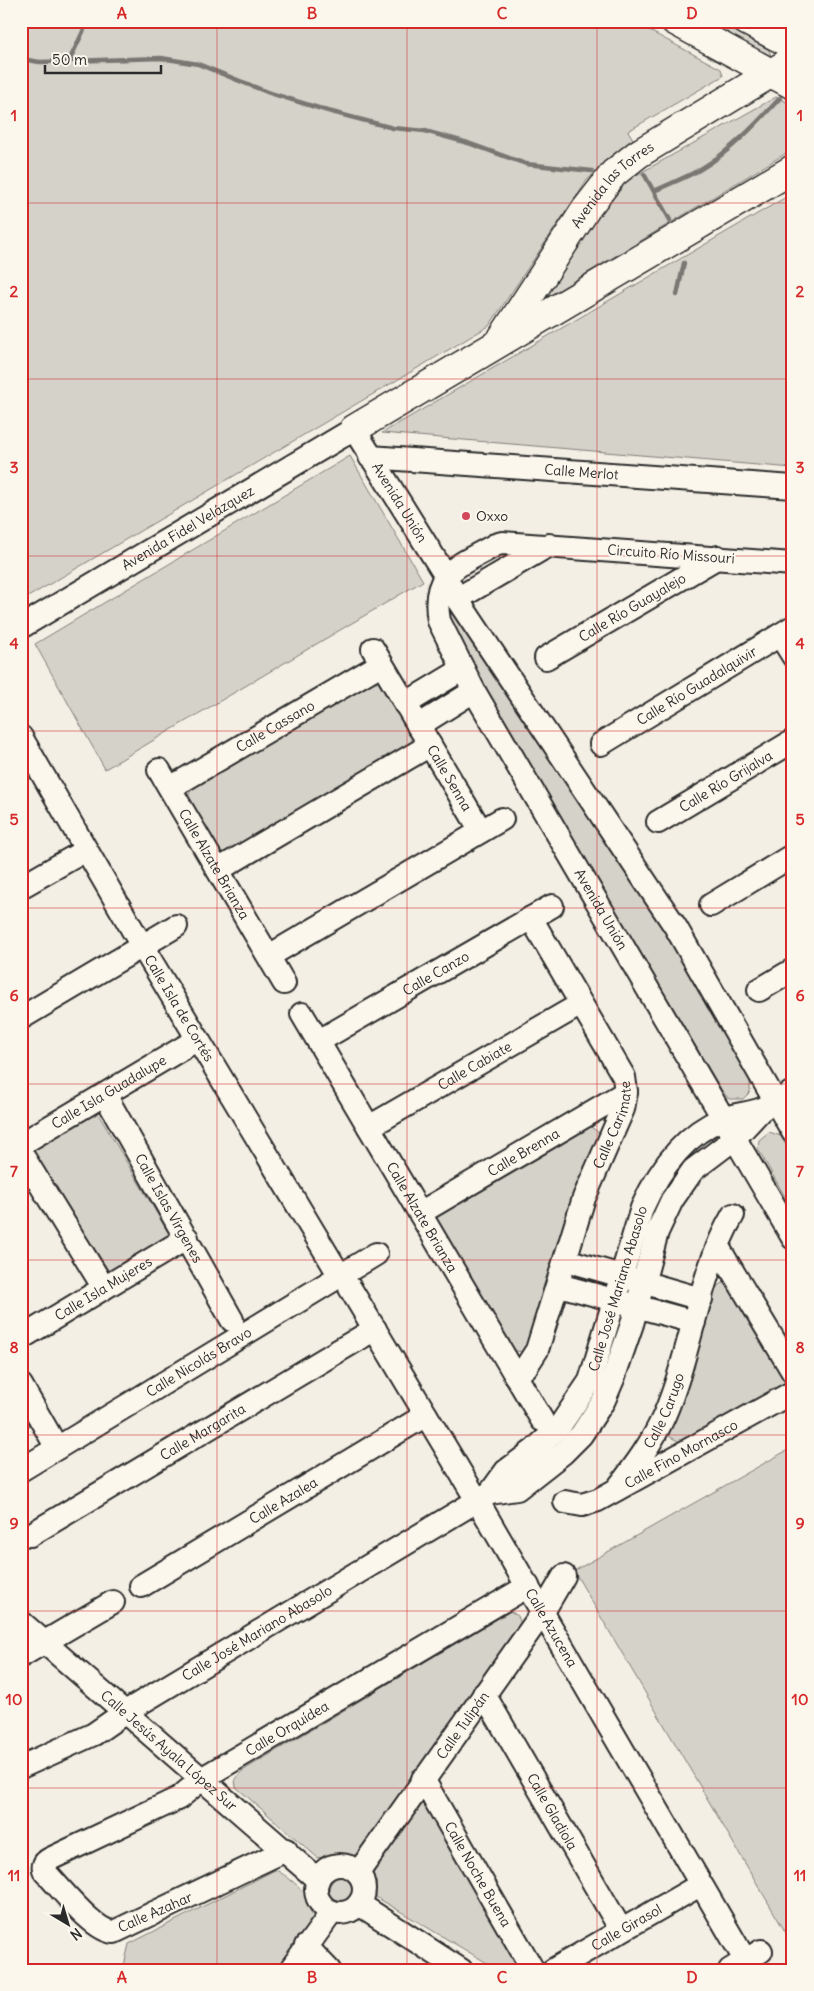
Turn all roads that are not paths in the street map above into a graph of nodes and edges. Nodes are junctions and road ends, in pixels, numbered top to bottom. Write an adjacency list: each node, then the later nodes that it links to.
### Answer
1 (675, 21): 4 (main road)
2 (747, 21): 3 (main road)
3 (793, 46)
4 (785, 73): 6 (main road, Avenida las Torres)
5 (793, 169): 6 (main road, Avenida las Torres)
6 (498, 344): 7 (main road, Avenida las Torres)
7 (354, 430): 8 (street, Avenida Unión); 15 (street, Avenida Fidel Velázquez)
8 (370, 458): 9 (street, Calle Merlot); 13 (street, Avenida Unión)
9 (793, 487)
10 (549, 545): 11 (street, Circuito Río Missouri); 13 (street, Circuito Río Missouri); 14 (street)
11 (718, 557): 12 (street, Circuito Río Missouri); 19 (street, Calle Río Guayalejo)
12 (793, 564)
13 (445, 575): 14 (street, Avenida Unión); 20 (street, Avenida Unión)
14 (457, 599): 53 (street, Avenida Unión)
15 (21, 627)
16 (786, 631): 17 (street); 26 (street, Calle Río Guadalquivir)
17 (793, 656)
18 (377, 657): 22 (street, Calle Senna); 29 (street, Calle Cassano)
19 (546, 658)
20 (463, 669): 21 (street, Avenida Unión); 22 (street)
21 (474, 691): 23 (street); 54 (street, Avenida Unión)
22 (405, 704): 23 (street, Calle Senna)
23 (418, 726): 27 (street, Calle Senna)
24 (21, 737): 28 (street, Calle Isla de Cortés)
25 (793, 741): 31 (street, Calle Río Grijalva)
26 (601, 744)
27 (430, 746): 32 (street, Calle Senna); 35 (street)
28 (27, 761): 33 (street, Calle Isla de Cortés)
29 (165, 779): 35 (street, Calle Alzate Brianza)
30 (502, 819): 32 (street)
31 (658, 822)
32 (481, 831): 42 (street)
33 (86, 850): 36 (street); 41 (street, Calle Isla de Cortés)
34 (793, 855): 37 (street)
35 (218, 870): 42 (street, Calle Alzate Brianza)
36 (21, 886)
37 (711, 904)
38 (552, 906): 39 (street, Calle Canzo)
39 (531, 918): 46 (street, Calle Carimate); 50 (street, Calle Canzo)
40 (176, 926): 41 (street)
41 (142, 946): 48 (street); 49 (street, Calle Isla de Cortés)
42 (269, 956): 44 (street, Calle Alzate Brianza)
43 (793, 970): 45 (street)
44 (284, 983)
45 (759, 990)
46 (581, 1004): 51 (street, Calle Carimate); 55 (street, Calle Cabiate)
47 (302, 1014): 50 (street, Calle Alzate Brianza)
48 (21, 1018)
49 (198, 1039): 52 (street, Calle Isla Guadalupe); 70 (street, Calle Isla de Cortés)
50 (319, 1041): 55 (street, Calle Alzate Brianza)
51 (626, 1092): 62 (street, Calle Brenna); 68 (street, Calle Carimate)
52 (105, 1096): 58 (street, Calle Isla Guadalupe); 64 (street, Calle Islas Vírgenes)
53 (777, 1101): 54 (street, Calle José Mariano Abasolo); 56 (street, Avenida Unión); 57 (street, Calle José Mariano Abasolo)
54 (722, 1119): 57 (street, Avenida Unión); 60 (street, Calle José Mariano Abasolo)
55 (369, 1127): 62 (street, Calle Alzate Brianza)
56 (793, 1132)
57 (734, 1139): 61 (street, Calle José Mariano Abasolo); 65 (street, Avenida Unión)
58 (21, 1144)
59 (21, 1153): 73 (street)
60 (651, 1189): 61 (street); 69 (street, Calle José Mariano Abasolo)
61 (672, 1200): 71 (street, Calle José Mariano Abasolo)
62 (420, 1213): 81 (street, Calle Alzate Brianza)
63 (733, 1215): 66 (street, Calle Carugo)
64 (187, 1238): 73 (street, Calle Isla Mujeres); 76 (street, Calle Islas Vírgenes)
65 (793, 1238)
66 (718, 1247): 74 (street, Calle Carugo); 80 (street)
67 (376, 1254): 70 (street, Calle Nicolás Bravo)
68 (566, 1260): 69 (street); 72 (street, Calle Carimate)
69 (621, 1276): 71 (street); 75 (street, Calle José Mariano Abasolo)
70 (345, 1282): 78 (street, Calle Azucena); 86 (street, Calle Nicolás Bravo)
71 (643, 1282): 74 (street); 75 (street, Calle José Mariano Abasolo)
72 (559, 1284): 75 (street); 81 (street, Calle Carimate)
73 (104, 1288): 79 (street, Calle Isla Mujeres)
74 (701, 1298): 77 (street, Calle Carugo)
75 (626, 1303): 77 (street); 89 (street, Calle José Mariano Abasolo)
76 (232, 1320)
77 (694, 1322): 88 (street, Calle Carugo)
78 (375, 1329): 84 (street, Calle Azucena); 91 (street, Calle Margarita)
79 (21, 1338)
80 (793, 1372)
81 (515, 1375): 85 (street, Calle Alzate Brianza)
82 (21, 1385): 86 (street)
83 (793, 1392): 88 (street, Calle Fino Mornasco)
84 (426, 1415): 89 (street, Calle Azucena); 93 (street, Calle Azalea)
85 (542, 1420)
86 (58, 1448): 87 (street, Calle Nicolás Bravo)
87 (21, 1470)
88 (617, 1490): 90 (street, Calle Fino Mornasco)
89 (484, 1497): 94 (street, Calle Azucena); 101 (street, Calle José Mariano Abasolo)
90 (565, 1502)
91 (30, 1534)
92 (564, 1576): 96 (street, Calle Tulipán)
93 (142, 1586)
94 (528, 1586): 96 (street, Calle Azucena); 103 (street, Calle Orquídea)
95 (113, 1602): 98 (street)
96 (542, 1612): 100 (street, Calle Tulipán); 109 (street, Calle Azucena)
97 (21, 1622): 98 (street, Calle Jesús Ayala López Sur)
98 (45, 1642): 99 (street); 101 (street, Calle Jesús Ayala López Sur)
99 (21, 1656)
100 (484, 1694): 104 (street, Calle Tulipán); 112 (street, Calle Gladiola)
101 (127, 1711): 102 (street, Calle José Mariano Abasolo); 103 (street, Calle Jesús Ayala López Sur)
102 (21, 1767)
103 (203, 1778): 105 (street, Calle Jesús Ayala López Sur); 106 (street, Calle Orquídea)
104 (422, 1779): 107 (street, Calle Tulipán); 118 (street, Calle Noche Buena)
105 (286, 1850): 106 (street, Calle Azahar); 108 (street, Calle Jesús Ayala López Sur)
106 (44, 1865)
107 (358, 1873): 108 (street); 110 (street)
108 (318, 1880): 111 (street)
109 (700, 1885): 112 (street, Calle Girasol); 114 (street, Calle Azucena)
110 (359, 1904): 111 (street); 117 (street)
111 (332, 1912): 113 (street)
112 (621, 1930): 119 (street, Calle Girasol)
113 (306, 1946): 115 (street); 116 (street)
114 (747, 1963)
115 (290, 1970)
116 (329, 1970)
117 (461, 1970)
118 (533, 1970)
119 (553, 1970)

